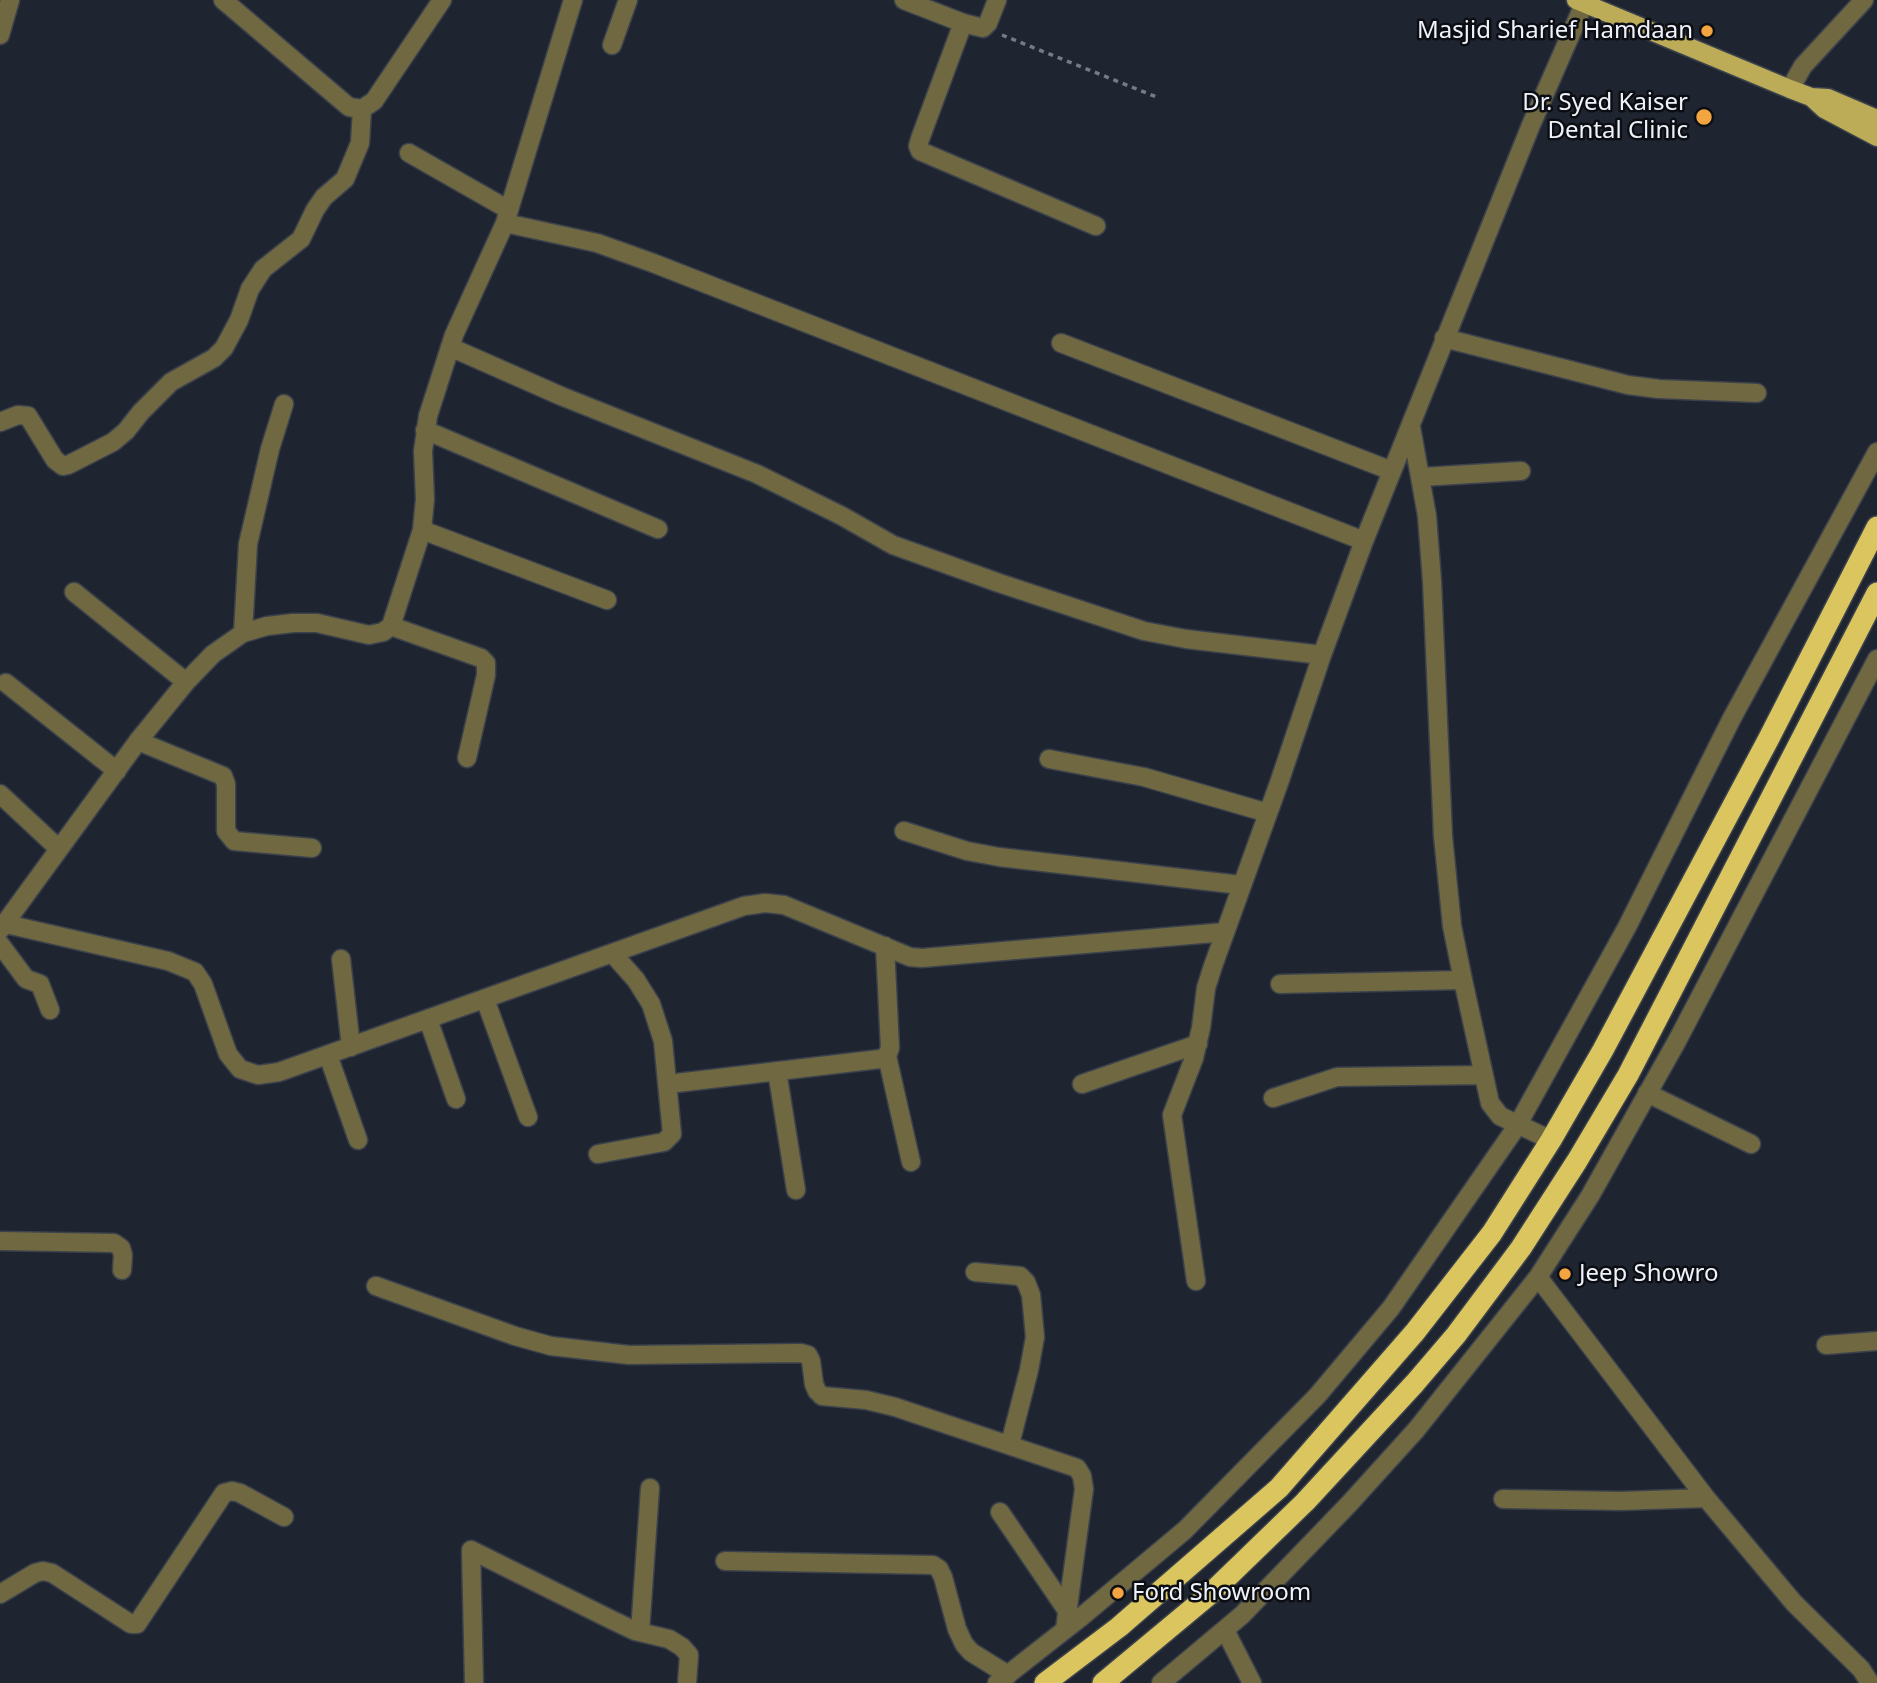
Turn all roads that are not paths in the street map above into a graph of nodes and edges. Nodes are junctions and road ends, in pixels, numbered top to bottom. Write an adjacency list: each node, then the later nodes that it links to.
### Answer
1 (10, 0): 11 (street)
2 (223, 0): 15 (street)
3 (442, 0): 15 (street)
4 (573, 0): 19 (street)
5 (628, 0): 12 (street)
6 (904, 0): 10 (street)
7 (997, 0): 10 (street)
8 (1864, 0): 13 (street)
9 (1580, 2): 13 (main road); 21 (street)
10 (963, 23): 20 (street)
11 (0, 35)
12 (612, 46)
13 (1790, 89): 14 (main road)
14 (1811, 97): 16 (main road); 17 (main road)
15 (362, 109): 26 (street)
16 (1877, 119)
17 (1877, 136)
18 (409, 153): 19 (street)
19 (507, 216): 23 (street); 36 (street)
20 (1096, 226)
21 (1444, 338): 24 (street); 27 (street)
22 (1061, 343): 30 (street)
23 (450, 347): 28 (street); 42 (street)
24 (1757, 393)
25 (284, 404): 41 (street)
26 (0, 422)
27 (1411, 427): 30 (street); 32 (street)
28 (425, 430): 34 (street); 35 (street)
29 (1877, 452): 81 (street)
30 (1392, 471): 36 (street)
31 (1521, 471): 32 (street)
32 (1421, 477): 64 (street)
33 (1877, 527): 58 (highway)
34 (658, 529)
35 (422, 530): 39 (street); 40 (street)
36 (1364, 541): 42 (street)
37 (74, 592): 44 (street)
38 (1877, 593): 62 (highway)
39 (607, 600)
40 (391, 626): 41 (street); 47 (street)
41 (243, 634): 44 (street)
42 (1322, 655): 51 (street)
43 (1877, 659): 77 (street)
44 (186, 682): 46 (street)
45 (6, 683): 49 (street)
46 (138, 741): 49 (street); 53 (street)
47 (467, 758)
48 (1049, 759): 51 (street)
49 (117, 771): 54 (street)
50 (0, 794): 54 (street)
51 (1268, 813): 55 (street)
52 (904, 831): 55 (street)
53 (312, 848)
54 (59, 849): 56 (street)
55 (1241, 885): 57 (street)
56 (3, 927): 71 (street)
57 (1225, 932): 60 (street); 69 (street)
58 (1662, 939): 62 (highway); 83 (highway)
59 (0, 944): 67 (street)
60 (885, 946): 61 (street); 72 (street)
61 (613, 954): 66 (street); 75 (street)
62 (1691, 956): 111 (highway)
63 (341, 959): 70 (street)
64 (1463, 980): 65 (street); 74 (street)
65 (1280, 984)
66 (485, 999): 68 (street); 80 (street)
67 (50, 1010)
68 (428, 1019): 70 (street); 79 (street)
69 (1198, 1044): 76 (street); 92 (street)
70 (351, 1046): 71 (street)
71 (328, 1055): 82 (street)
72 (887, 1056): 73 (street); 86 (street)
73 (777, 1071): 75 (street); 87 (street)
74 (1482, 1075): 78 (street); 81 (street)
75 (668, 1084): 85 (street)
76 (1082, 1084)
77 (1647, 1093): 84 (street); 91 (street)
78 (1273, 1098)
79 (456, 1099)
80 (528, 1117)
81 (1517, 1126): 83 (street); 104 (street)
82 (358, 1140)
83 (1551, 1140): 110 (highway)
84 (1751, 1144)
85 (598, 1154)
86 (911, 1162)
87 (796, 1190)
88 (0, 1241): 89 (street)
89 (122, 1270)
90 (975, 1272): 96 (street)
91 (1538, 1277): 98 (street); 105 (street)
92 (1196, 1281)
93 (376, 1286): 96 (street)
94 (1877, 1341): 95 (street)
95 (1826, 1345)
96 (1010, 1444): 104 (street)
97 (650, 1488): 106 (street)
98 (1706, 1498): 99 (street); 114 (street)
99 (1503, 1499)
100 (1000, 1512): 104 (street)
101 (284, 1517): 103 (street)
102 (725, 1561): 107 (street)
103 (0, 1594)
104 (1066, 1621): 107 (street)
105 (1225, 1630): 112 (street); 113 (street)
106 (640, 1632): 108 (street); 109 (street)
107 (1002, 1679)
108 (474, 1683)
109 (687, 1683)
110 (1045, 1683)
111 (1103, 1683)
112 (1160, 1683)
113 (1252, 1683)
114 (1870, 1683)

